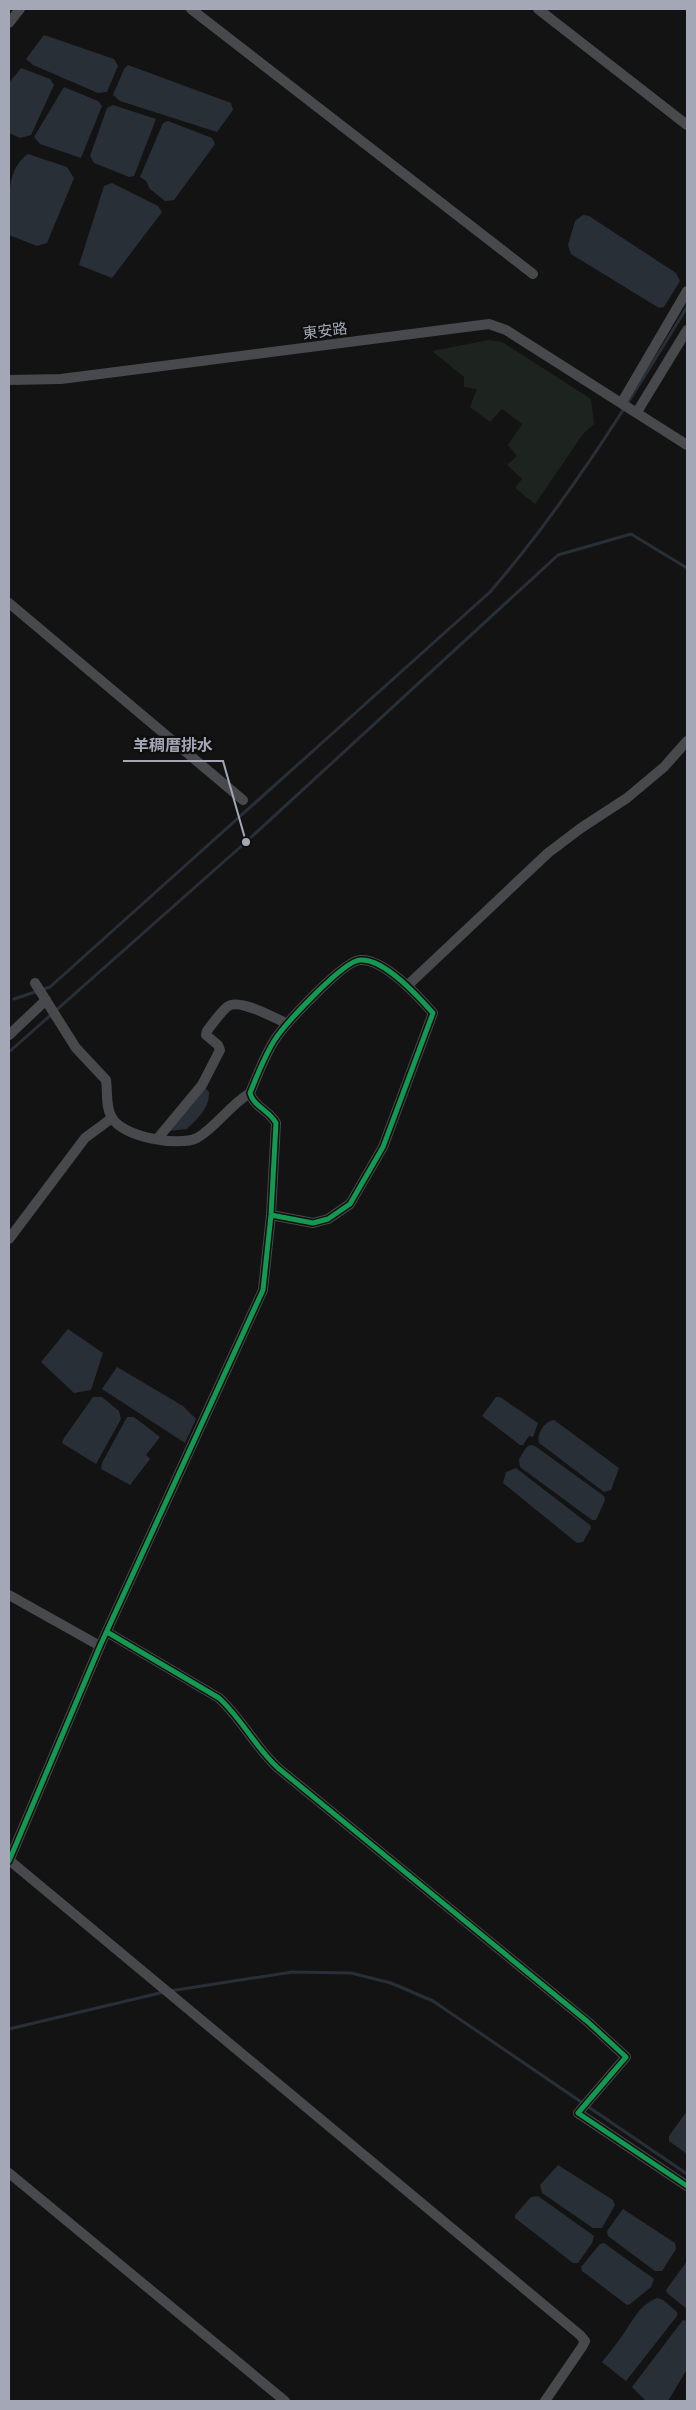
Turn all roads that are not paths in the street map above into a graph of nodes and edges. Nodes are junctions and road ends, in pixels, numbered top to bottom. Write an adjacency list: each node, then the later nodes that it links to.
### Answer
1 (20, 9): 4 (street)
2 (192, 9): 6 (street)
3 (538, 9): 5 (street)
4 (9, 23)
5 (687, 124)
6 (533, 274)
7 (687, 291): 10 (street)
8 (687, 330): 10 (street)
9 (9, 380): 10 (street, 東安路)
10 (629, 407): 11 (street, 東安路)
11 (687, 445)
12 (9, 603): 14 (street)
13 (687, 741): 16 (street)
14 (242, 800)
15 (35, 982): 17 (street)
16 (408, 985): 18 (street); 23 (street)
17 (46, 1000): 19 (street); 21 (street)
18 (286, 1024): 20 (street); 22 (street)
19 (9, 1035)
20 (250, 1093): 22 (street); 23 (street)
21 (112, 1118): 22 (street); 24 (street)
22 (158, 1138)
23 (272, 1214): 26 (street)
24 (9, 1239)
25 (9, 1595): 27 (street)
26 (108, 1632): 27 (street); 30 (street)
27 (100, 1646): 28 (street)
28 (9, 1860): 32 (street)
29 (9, 2174): 31 (street)
30 (687, 2186)
31 (285, 2401)
32 (545, 2401)

